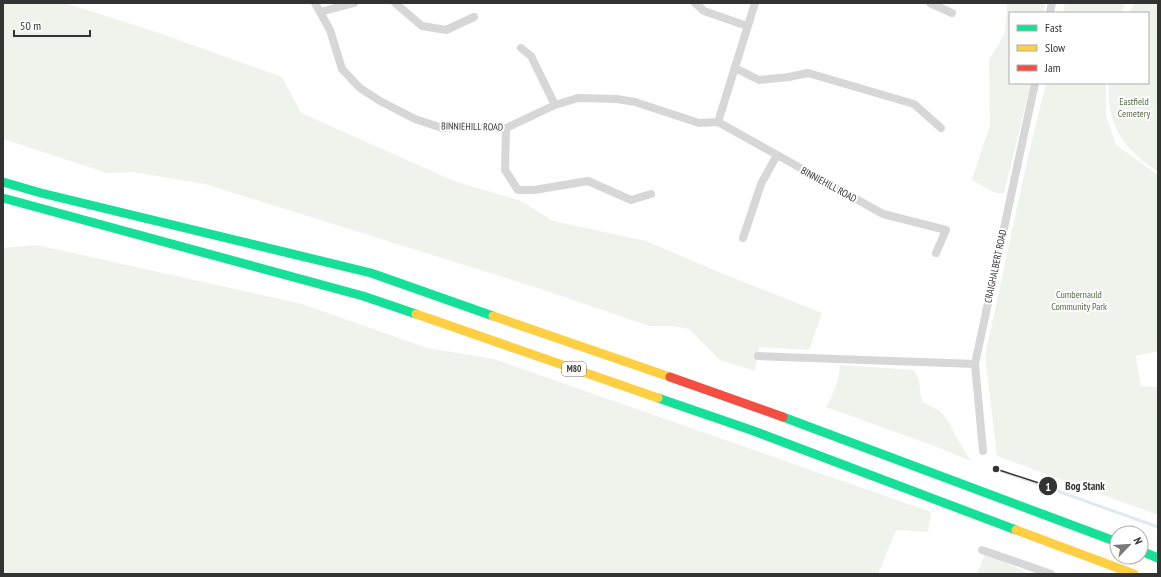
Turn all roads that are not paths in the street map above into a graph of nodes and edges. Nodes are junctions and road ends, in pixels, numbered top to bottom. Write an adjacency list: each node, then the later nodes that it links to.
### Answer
1 (315, 3): 7 (street, BINNIEHILL ROAD)
2 (354, 3): 7 (street)
3 (396, 3): 9 (street)
4 (695, 3): 10 (street)
5 (755, 3): 10 (street)
6 (934, 4): 8 (street)
7 (320, 12): 16 (street, BINNIEHILL ROAD)
8 (952, 13)
9 (474, 17)
10 (747, 26): 12 (street)
11 (521, 48): 14 (street)
12 (735, 68): 15 (street); 17 (street)
13 (1035, 84): 25 (street, CRAIGHALBERT ROAD)
14 (555, 105): 15 (street, BINNIEHILL ROAD); 16 (street, BINNIEHILL ROAD)
15 (718, 122): 18 (street, BINNIEHILL ROAD)
16 (506, 128): 20 (street)
17 (941, 128)
18 (777, 155): 22 (street); 23 (street, BINNIEHILL ROAD)
19 (3, 182): 27 (highway, M80)
20 (651, 194)
21 (3, 198): 30 (highway, M80)
22 (743, 238)
23 (936, 253)
24 (758, 356): 25 (street)
25 (975, 364): 26 (street, CRAIGHALBERT ROAD)
26 (983, 451)
27 (1109, 539)
28 (982, 550): 29 (street)
29 (1051, 574)
30 (1134, 574)

